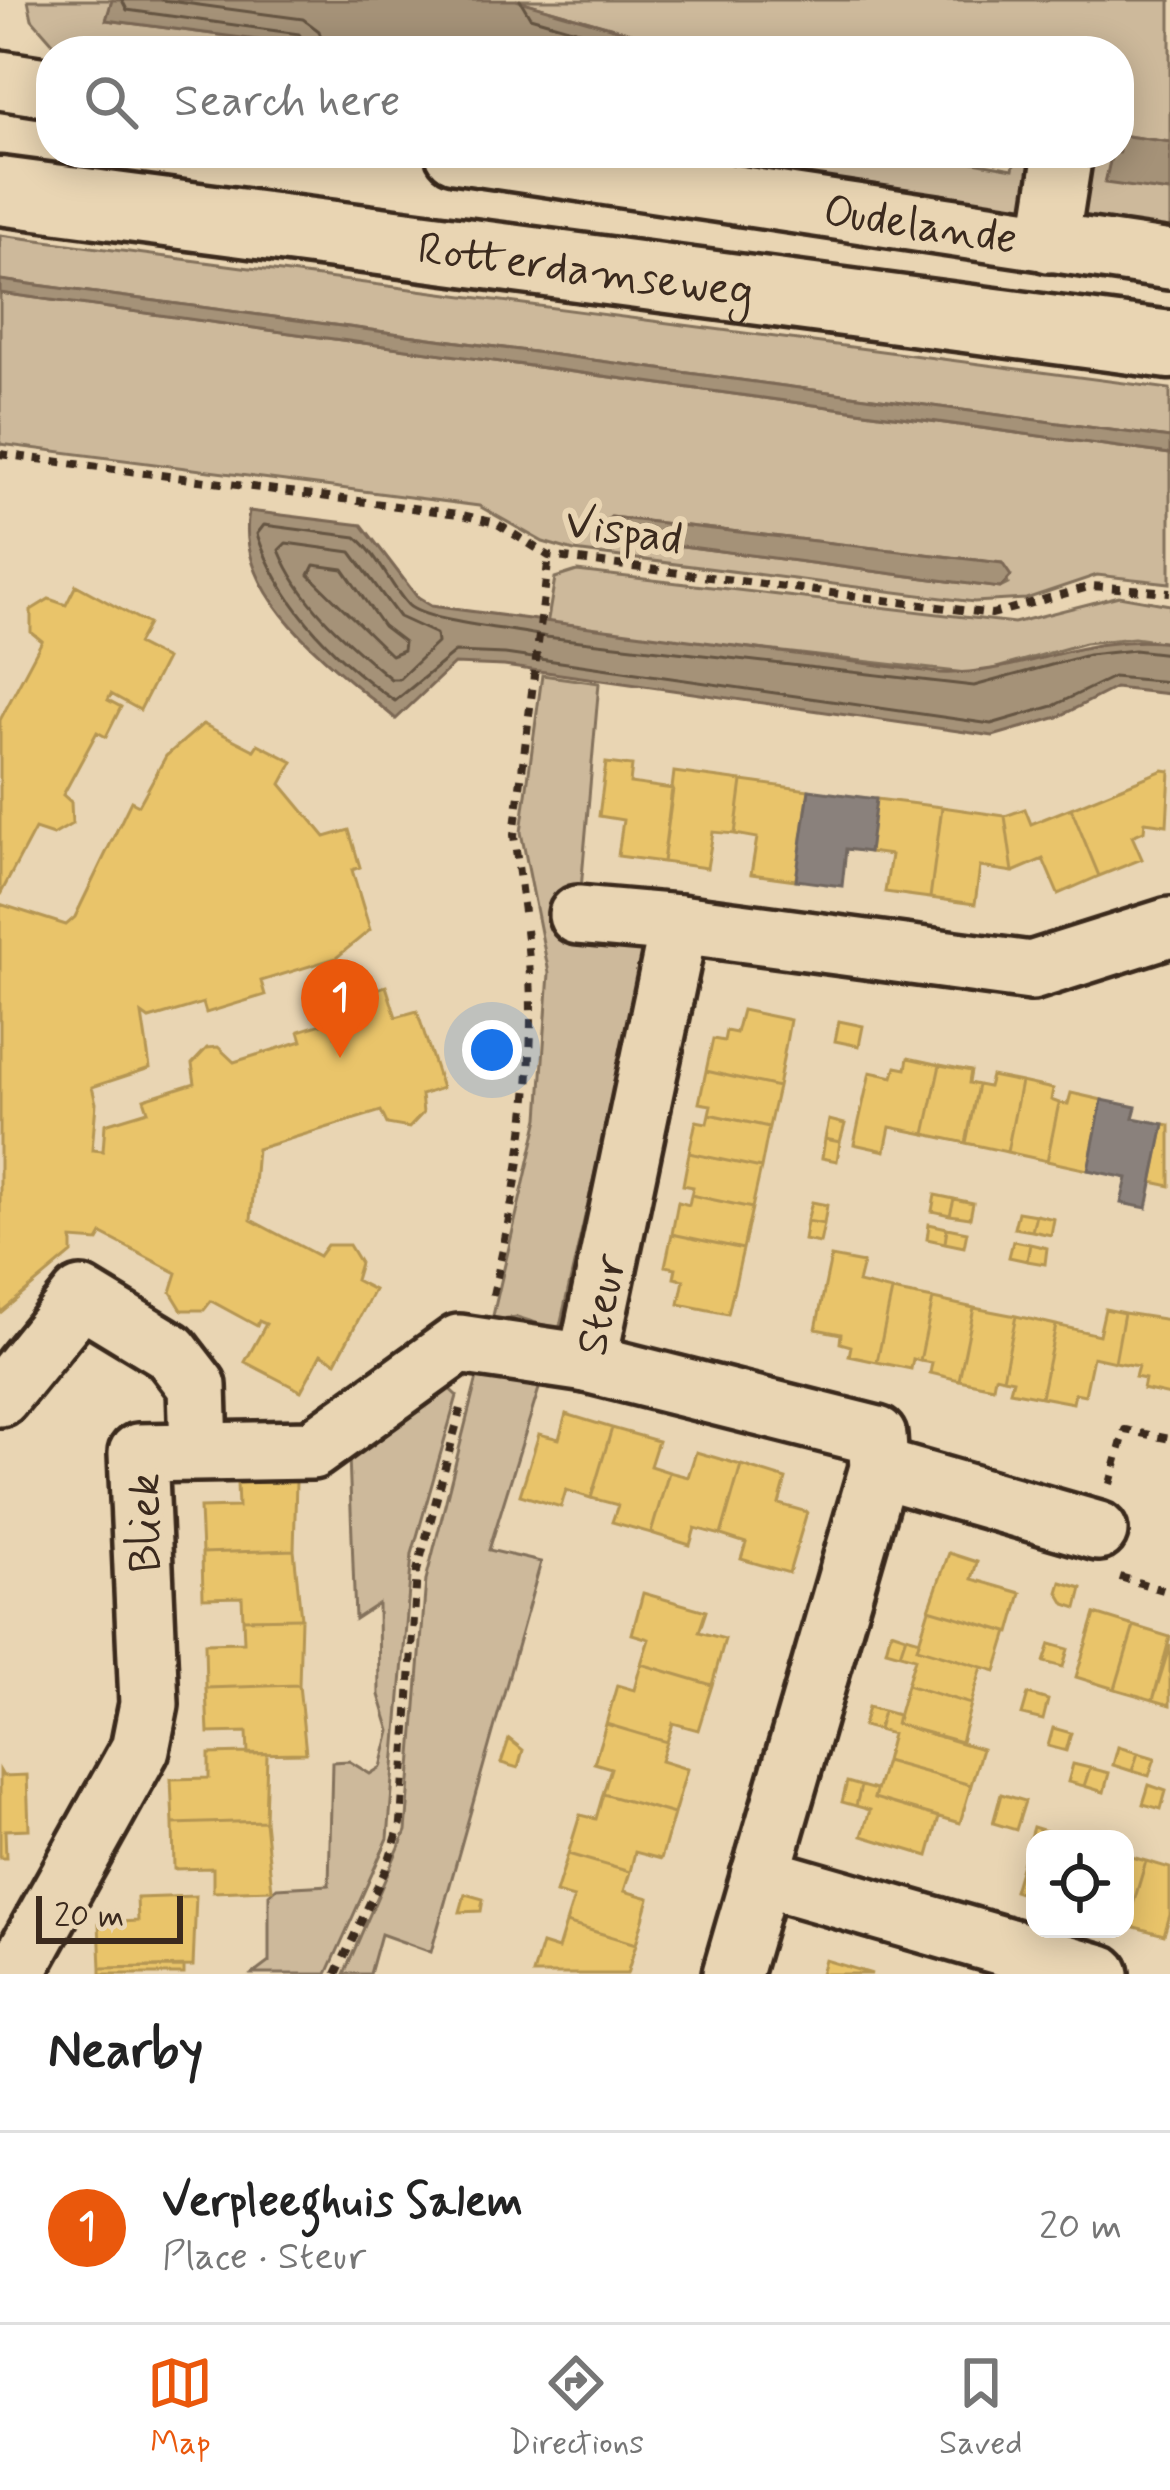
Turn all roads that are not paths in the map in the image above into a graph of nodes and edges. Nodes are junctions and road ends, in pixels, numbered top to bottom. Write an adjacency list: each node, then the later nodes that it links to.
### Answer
1 (0, 80): 2 (street)
2 (36, 86)
3 (554, 168): 6 (street, Oudelande)
4 (1061, 168): 6 (street)
5 (0, 191): 8 (main road, Rotterdamseweg)
6 (1049, 243): 7 (street, Oudelande)
7 (1170, 260)
8 (1170, 345)
9 (551, 914): 10 (street)
10 (679, 924): 11 (street); 12 (street, Steur)
11 (1170, 927)
12 (587, 1363): 14 (street, Bliek); 15 (street, Steur)
13 (0, 1396): 14 (street)
14 (199, 1450): 18 (street, Bliek)
15 (880, 1468): 16 (street); 17 (street)
16 (1098, 1531)
17 (760, 1876): 19 (street); 20 (street)
18 (11, 1968)
19 (732, 1974)
20 (1100, 1974)

